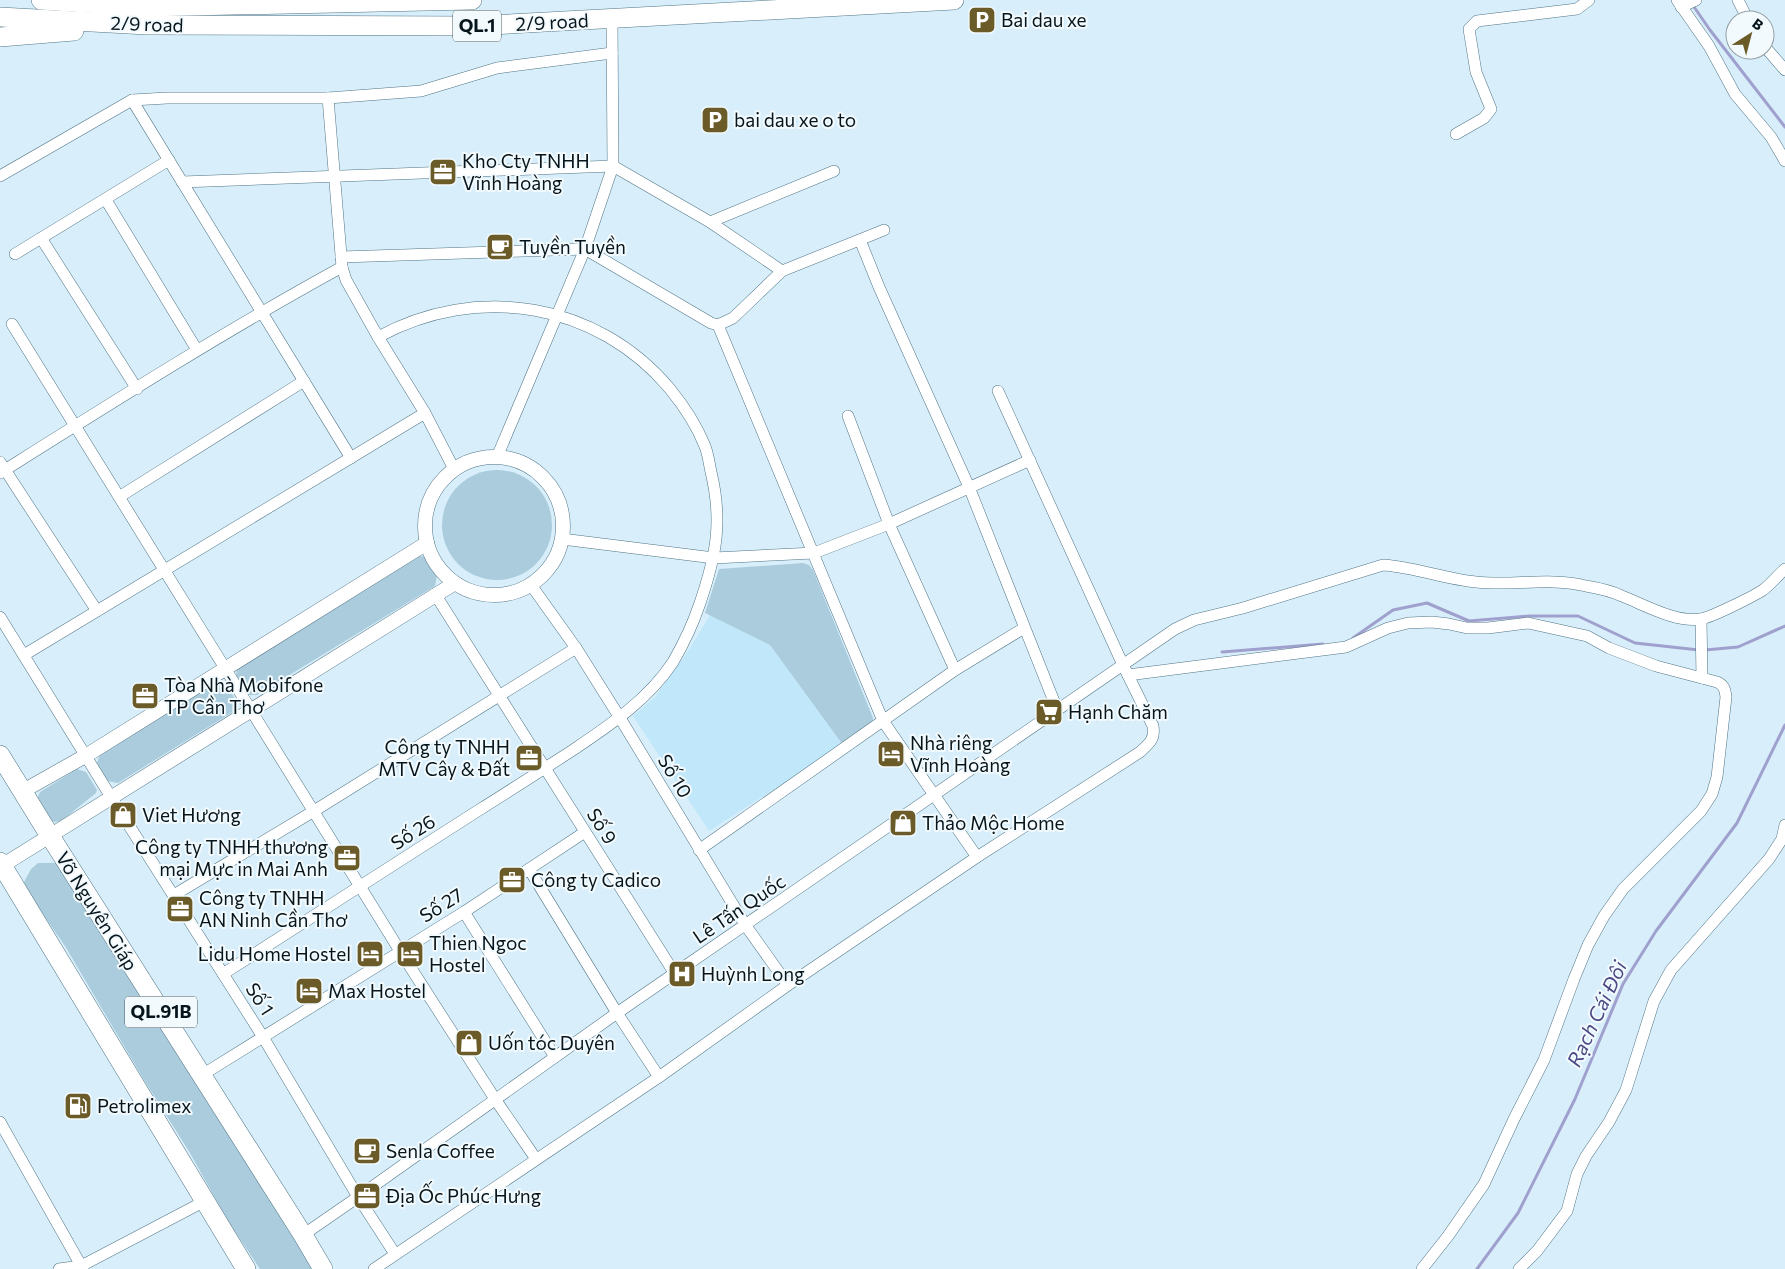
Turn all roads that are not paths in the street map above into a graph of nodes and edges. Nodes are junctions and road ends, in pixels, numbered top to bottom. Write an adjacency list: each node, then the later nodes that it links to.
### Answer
1 (41, 0): 2 (highway, 2/9 road / QL.1)
2 (472, 0)
3 (954, 0): 7 (highway, 2/9 road / QL.1)
4 (1589, 0): 15 (street)
5 (1685, 3): 17 (street)
6 (0, 17): 8 (highway, 2/9 road / QL.1)
7 (612, 19): 8 (highway, 2/9 road / QL.1); 10 (street)
8 (147, 25): 9 (highway)
9 (0, 36)
10 (612, 53): 13 (street); 18 (street)
11 (1775, 58): 12 (street)
12 (1785, 70)
13 (328, 98): 14 (street); 21 (street)
14 (132, 100): 16 (street); 20 (street)
15 (1456, 134)
16 (169, 160): 22 (street); 23 (street)
17 (1785, 161)
18 (613, 166): 21 (street); 24 (street); 28 (street)
19 (834, 171): 24 (street)
20 (0, 176)
21 (334, 176): 22 (street); 30 (street)
22 (182, 182): 32 (street)
23 (106, 200): 26 (street); 37 (street)
24 (710, 222): 31 (street)
25 (884, 230): 27 (street)
26 (41, 238): 29 (street); 39 (street)
27 (860, 240): 31 (street); 49 (street)
28 (585, 249): 30 (street); 33 (street); 35 (street)
29 (15, 254)
30 (341, 262): 32 (street); 36 (street)
31 (782, 270): 35 (street)
32 (261, 311): 37 (street); 38 (street)
33 (556, 315): 36 (street, Số 26); 44 (street); 55 (street, Số 26)
34 (12, 324): 43 (street)
35 (718, 324): 54 (street)
36 (378, 337): 41 (street)
37 (197, 350): 39 (street)
38 (304, 381): 45 (street); 50 (street)
39 (137, 388): 43 (street)
40 (998, 391): 46 (street)
41 (425, 412): 45 (street); 48 (street)
42 (848, 416): 51 (street)
43 (75, 427): 47 (street); 50 (street)
44 (497, 456): 48 (street); 52 (street)
45 (351, 458): 57 (street)
46 (1030, 460): 49 (street); 69 (street)
47 (2, 468): 61 (street)
48 (454, 469): 53 (street)
49 (969, 487): 51 (street); 64 (street)
50 (119, 496): 57 (street)
51 (889, 524): 54 (street); 68 (street)
52 (562, 539): 55 (street); 59 (street)
53 (427, 543): 58 (street); 67 (street)
54 (814, 553): 55 (street); 75 (street)
55 (714, 558): 74 (street, Số 26)
56 (1785, 569): 63 (street)
57 (164, 570): 61 (street); 67 (street)
58 (455, 582): 59 (street); 60 (street)
59 (530, 585): 65 (street, Số 10)
60 (435, 594): 71 (street, Số 9); 73 (street)
61 (97, 611): 66 (street)
62 (0, 616): 66 (street, Số 1)
63 (1702, 618): 69 (street, Lê Tấn Quốc); 70 (street)
64 (1024, 628): 68 (street); 72 (street)
65 (576, 648): 71 (street); 74 (street, Số 10)
66 (24, 655): 77 (street, Số 1)
67 (225, 668): 73 (street); 77 (street)
68 (955, 670): 75 (street)
69 (1125, 670): 70 (street); 72 (street, Lê Tấn Quốc); 87 (street)
70 (1702, 678): 115 (street)
71 (500, 696): 78 (street, Số 9); 82 (street)
72 (1057, 709): 80 (street, Lê Tấn Quốc)
73 (251, 710): 81 (street); 82 (street)
74 (620, 718): 78 (street, Số 26); 86 (street, Số 10)
75 (883, 721): 80 (street); 86 (street)
76 (0, 755): 79 (highway, Võ Nguyên Giáp / QL.91B)
77 (86, 755): 79 (street); 81 (street, Số 1)
78 (545, 768): 84 (street, Số 9); 90 (street, Số 26)
79 (23, 791): 85 (highway, Võ Nguyên Giáp / QL.91B)
80 (934, 796): 87 (street); 93 (street, Lê Tấn Quốc)
81 (111, 797): 85 (street); 91 (street, Số 1)
82 (314, 811): 90 (street); 91 (street)
83 (1785, 825): 116 (street)
84 (585, 832): 89 (street, Số 27); 96 (street, Số 9)
85 (50, 836): 88 (street); 101 (highway, Võ Nguyên Giáp / QL.91B)
86 (699, 850): 93 (street, Số 10)
87 (977, 857): 97 (street)
88 (1, 865): 107 (highway, QL.91B)
89 (529, 869): 92 (street, Số 27); 98 (street)
90 (360, 886): 94 (street); 95 (street, Số 26)
91 (174, 895): 95 (street, Số 1)
92 (464, 912): 94 (street, Số 27); 100 (street)
93 (746, 926): 96 (street, Lê Tấn Quốc); 97 (street, Số 10)
94 (400, 951): 99 (street, Số 27); 103 (street)
95 (223, 974): 99 (street, Số 1)
96 (675, 974): 98 (street, Lê Tấn Quốc)
97 (788, 985): 102 (street)
98 (617, 1013): 100 (street, Lê Tấn Quốc); 102 (street)
99 (263, 1037): 101 (street, Số 27); 106 (street, Số 1)
100 (555, 1057): 103 (street, Lê Tấn Quốc)
101 (202, 1075): 108 (highway, Võ Nguyên Giáp / QL.91B)
102 (659, 1077): 105 (street)
103 (495, 1100): 105 (street); 106 (street, Lê Tấn Quốc)
104 (0, 1122): 110 (street)
105 (536, 1159): 109 (street)
106 (358, 1197): 108 (street, Lê Tấn Quốc); 109 (street, Số 1)
107 (205, 1200): 110 (street); 112 (highway, QL.91B)
108 (303, 1235): 113 (highway, Võ Nguyên Giáp / QL.91B)
109 (395, 1254): 114 (street)
110 (82, 1268): 111 (street)
111 (59, 1269)
112 (246, 1269)
113 (323, 1269)
114 (374, 1269)
115 (1422, 1269)
116 (1519, 1269)

